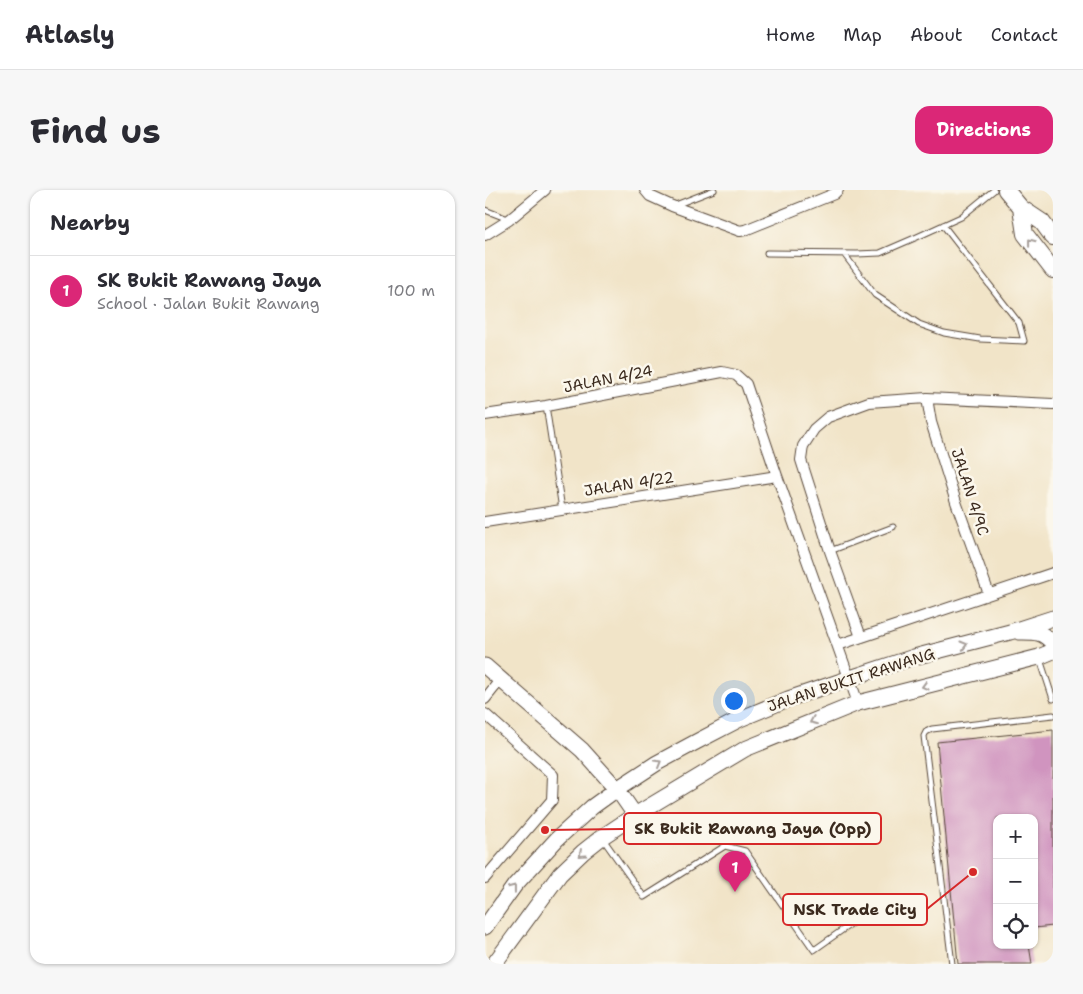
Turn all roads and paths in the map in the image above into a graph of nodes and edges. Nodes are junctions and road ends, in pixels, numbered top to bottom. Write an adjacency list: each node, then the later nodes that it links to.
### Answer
1 (545, 190): 10 (street)
2 (645, 190): 7 (street)
3 (715, 190): 7 (lane)
4 (838, 190): 7 (street)
5 (994, 190): 12 (lane)
6 (1006, 190): 8 (main road)
7 (672, 206)
8 (1021, 208): 11 (main road); 17 (main road, one-way to 8)
9 (485, 210): 10 (lane)
10 (509, 220): 13 (street)
11 (1047, 222): 14 (main road)
12 (943, 225): 16 (lane); 16 (lane)
13 (485, 235)
14 (1053, 237)
15 (767, 253): 16 (lane)
16 (844, 254)
17 (1053, 270)
18 (927, 398): 19 (street); 26 (street); 28 (street, JALAN 4/9C)
19 (1053, 404)
20 (546, 406): 21 (street, JALAN 4/24); 22 (street, JALAN 4/24); 23 (lane)
21 (485, 415)
22 (777, 476): 23 (street, JALAN 4/22); 33 (street)
23 (562, 510): 24 (street, JALAN 4/22)
24 (485, 522)
25 (893, 527): 26 (lane)
26 (830, 551): 31 (street)
27 (1053, 573): 28 (street)
28 (989, 594): 31 (street)
29 (1053, 618): 30 (street, JALAN BUKIT RAWANG)
30 (1010, 632): 32 (street); 36 (street, JALAN BUKIT RAWANG, one-way to 30)
31 (861, 638): 33 (street)
32 (1053, 644)
33 (839, 645): 36 (street)
34 (1046, 654): 39 (lane); 40 (street, JALAN BUKIT RAWANG, one-way to 40)
35 (485, 666): 37 (street)
36 (850, 678): 40 (street); 43 (street, JALAN BUKIT RAWANG, one-way to 36)
37 (501, 680): 38 (street); 43 (street)
38 (485, 699)
39 (1053, 699)
40 (859, 703): 44 (street, JALAN BUKIT RAWANG, one-way to 44)
41 (485, 714): 46 (street)
42 (1053, 715): 50 (lane)
43 (617, 789): 44 (street); 48 (street, JALAN BUKIT RAWANG, one-way to 43)
44 (635, 815): 45 (street, JALAN BUKIT RAWANG)
45 (602, 837): 47 (lane); 49 (street, JALAN BUKIT RAWANG, one-way to 49)
46 (485, 878)
47 (858, 919)
48 (485, 927)
49 (494, 964)
50 (952, 964)

